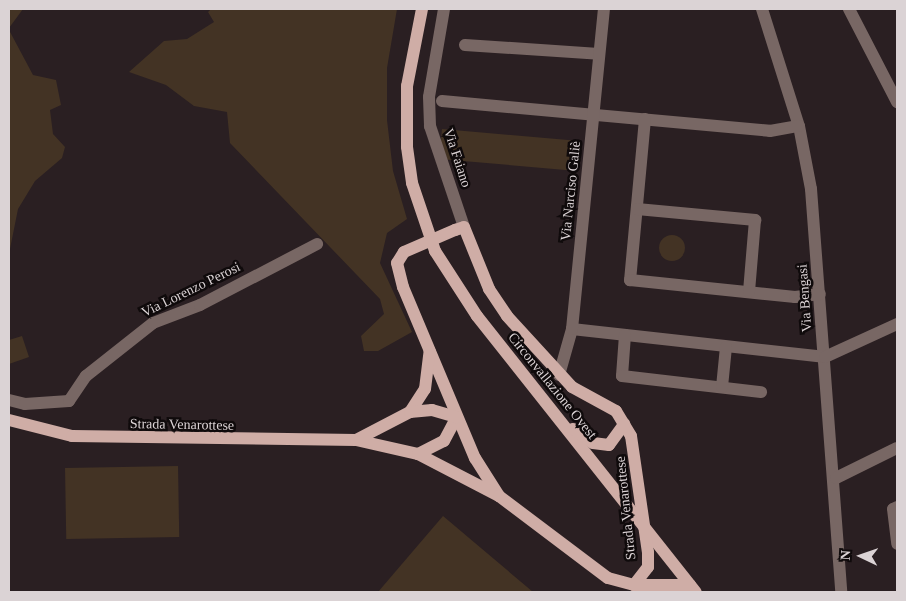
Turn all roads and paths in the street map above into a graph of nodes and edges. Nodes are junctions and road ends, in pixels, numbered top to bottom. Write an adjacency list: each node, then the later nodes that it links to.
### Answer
1 (422, 9): 31 (main road, Circonvallazione Ovest)
2 (444, 9): 14 (street, Via Faiano)
3 (604, 9): 7 (street, Via Narciso Galiè)
4 (762, 9): 12 (street, Via Bengasi)
5 (849, 9): 9 (street)
6 (465, 45): 7 (street)
7 (600, 54): 10 (street, Via Narciso Galiè)
8 (442, 101): 10 (street)
9 (897, 102)
10 (593, 114): 11 (street); 19 (street, Via Narciso Galiè)
11 (645, 119): 12 (street); 13 (street)
12 (799, 126): 17 (street, Via Bengasi)
13 (637, 208): 16 (street); 16 (street)
14 (460, 229): 22 (main road, Strada Venarottese, bridge); 24 (main road, Strada Venarottese)
15 (317, 244): 27 (street, Via Lorenzo Perosi)
16 (749, 292): 17 (street)
17 (820, 294): 23 (street, Via Bengasi)
18 (897, 324): 23 (street)
19 (572, 329): 20 (street); 24 (street, Via Narciso Galiè)
20 (625, 335): 21 (street); 25 (street)
21 (726, 347): 23 (street); 25 (street)
22 (430, 351): 28 (main road, Strada Venarottese); 29 (main road, Strada Venarottese)
23 (824, 357): 36 (street, Via Bengasi)
24 (559, 374): 32 (main road, Strada Venarottese)
25 (722, 387): 26 (street)
26 (761, 392)
27 (9, 400)
28 (410, 412): 29 (main road, Strada Venarottese); 33 (main road, Strada Venarottese)
29 (457, 417): 35 (main road); 37 (main road, Strada Venarottese)
30 (9, 420): 33 (main road, Strada Venarottese)
31 (561, 420): 32 (main road, Strada Venarottese); 39 (main road, Circonvallazione Ovest)
32 (624, 424): 39 (main road, Strada Venarottese)
33 (356, 440): 35 (main road, Strada Venarottese)
34 (897, 448): 36 (street)
35 (418, 454): 37 (main road, Strada Venarottese)
36 (836, 478): 43 (street, Via Bengasi)
37 (499, 496): 42 (main road, Strada Venarottese)
38 (897, 507): 40 (street)
39 (643, 527): 41 (main road, Circonvallazione Ovest); 42 (main road, Strada Venarottese)
40 (897, 544)
41 (693, 588): 42 (main road, Strada Venarottese)
42 (631, 589)
43 (841, 592)

